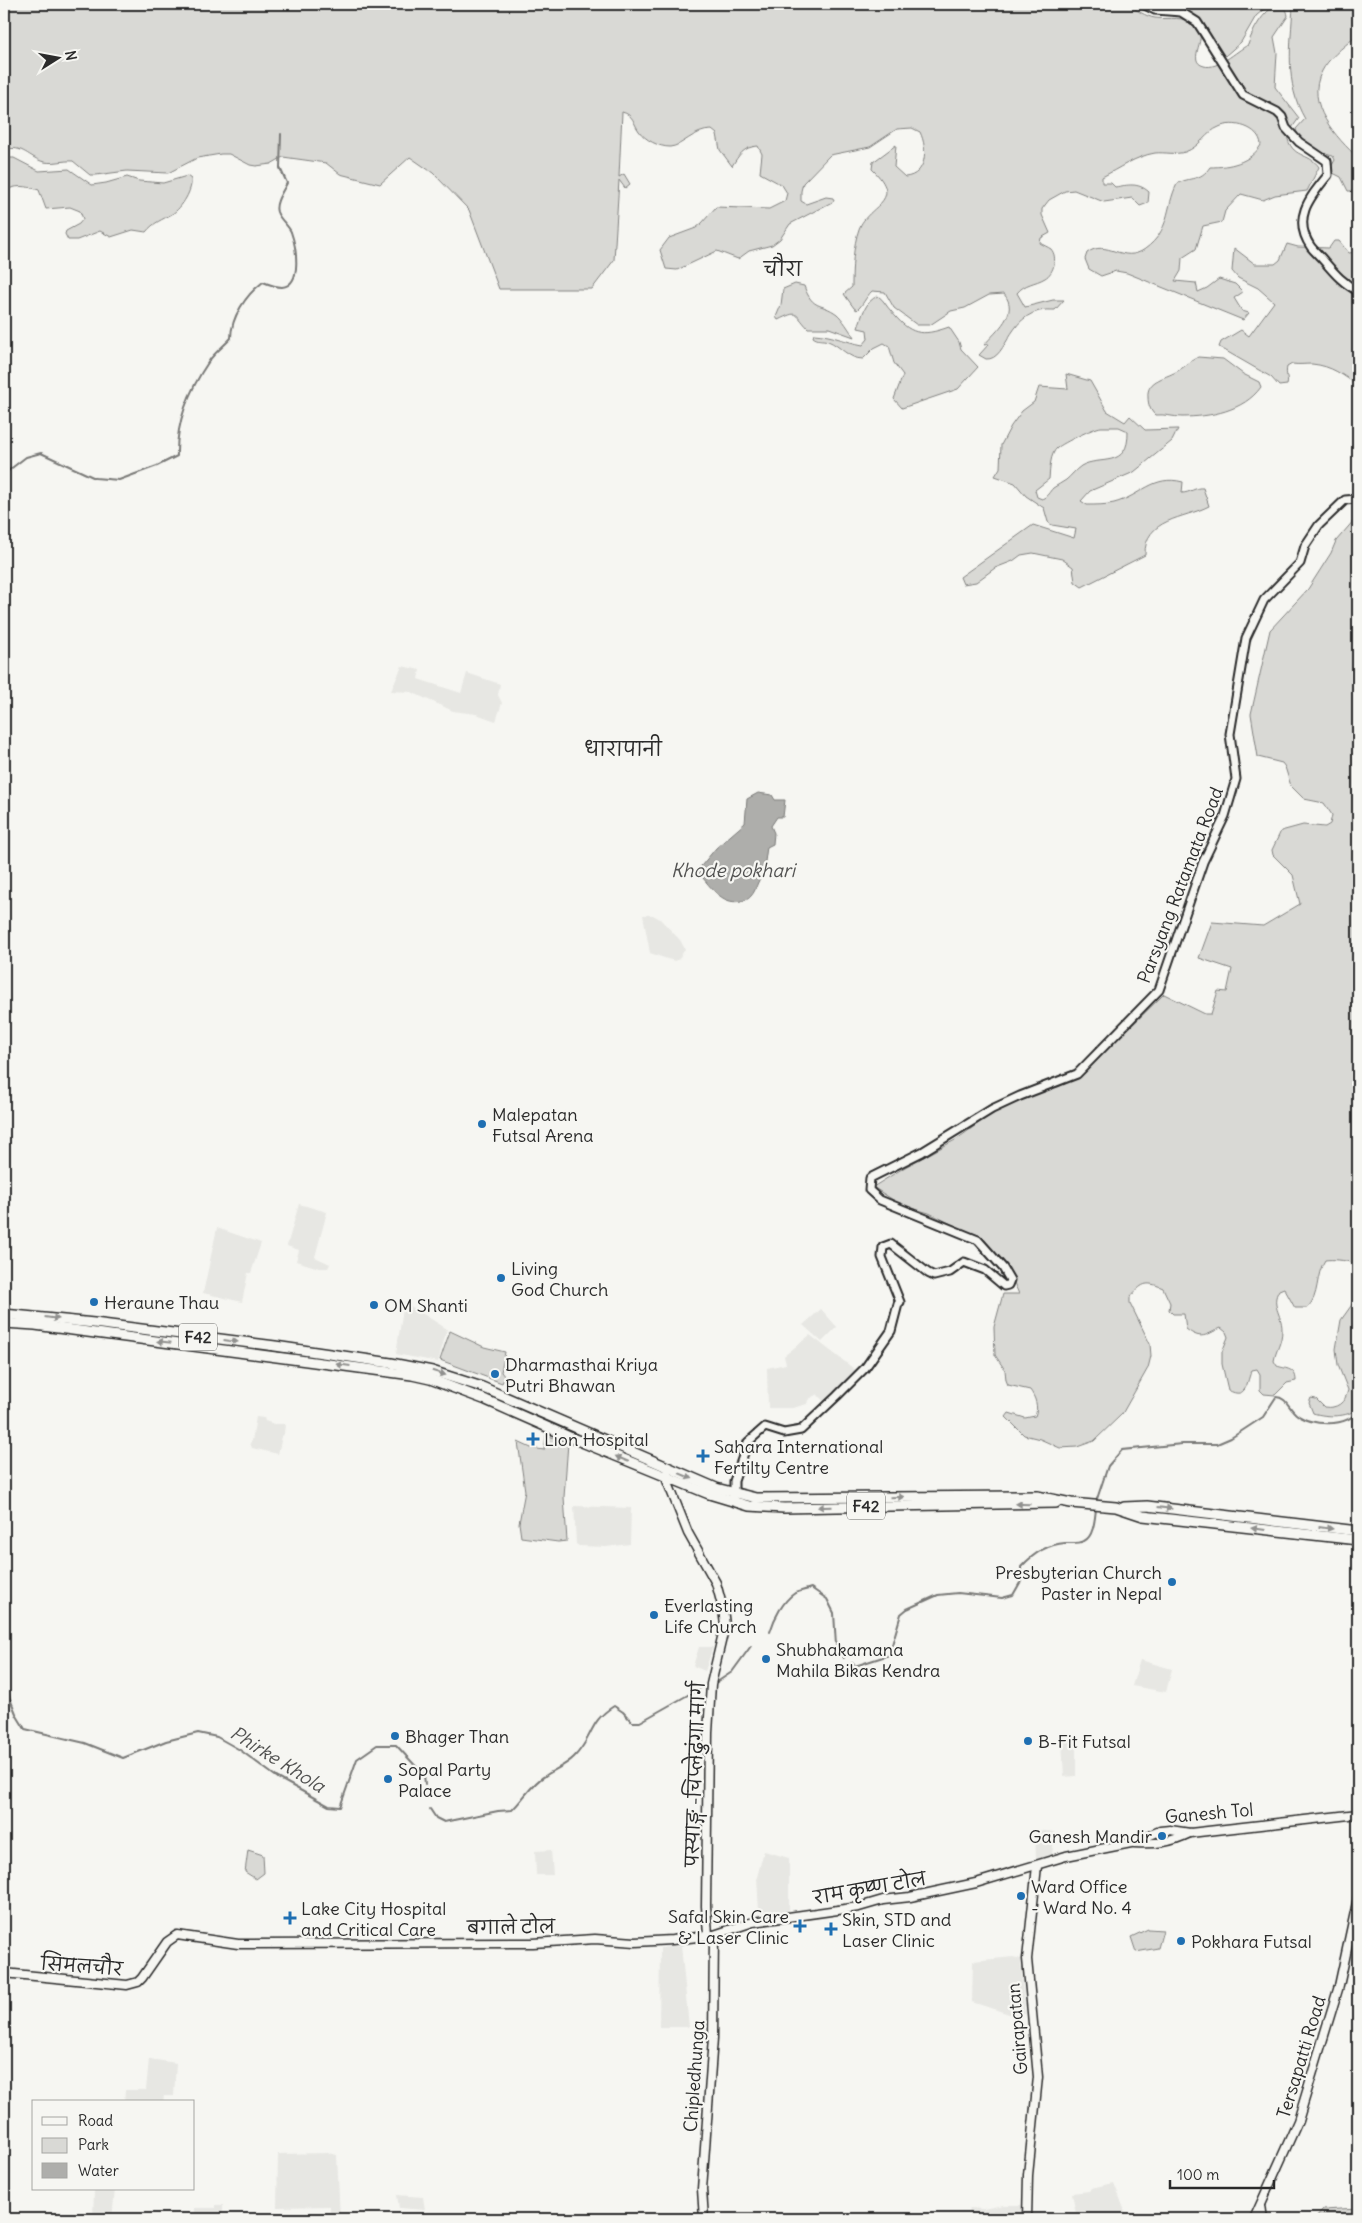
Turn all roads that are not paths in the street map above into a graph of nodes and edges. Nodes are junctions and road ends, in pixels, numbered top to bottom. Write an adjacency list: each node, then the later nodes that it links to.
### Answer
1 (1143, 4): 2 (street)
2 (1358, 292)
3 (1358, 499): 7 (street, Parsyang Ratamata Road)
4 (4, 1314): 6 (highway, F42, one-way to 6)
5 (4, 1323): 6 (highway, F42, one-way to 5)
6 (667, 1473): 7 (highway, F42); 16 (main road, पस्याङ्ग -चिप्लेढुंगा मार्ग)
7 (734, 1498): 8 (highway, F42)
8 (1116, 1507): 9 (highway, F42, one-way to 9); 10 (highway, F42, one-way to 8)
9 (1358, 1531)
10 (1358, 1540)
11 (1358, 1814): 12 (main road, Ganesh Tol)
12 (1190, 1832): 13 (main road, Ganesh Tol); 13 (main road)
13 (1131, 1842): 14 (main road, Ganesh Tol)
14 (1037, 1866): 16 (main road, राम कृष्ण टोल); 21 (main road, Gairapatan)
15 (1358, 1898): 19 (main road, Tersapatti Road)
16 (711, 1935): 17 (main road, बगाले टोल); 20 (main road, Chipledhunga)
17 (167, 1942): 18 (main road, सिमलचौर)
18 (4, 1974)
19 (1261, 2203): 22 (main road, Tersapatti Road); 23 (main road)
20 (704, 2219)
21 (1027, 2219)
22 (1254, 2219)
23 (1263, 2219)

